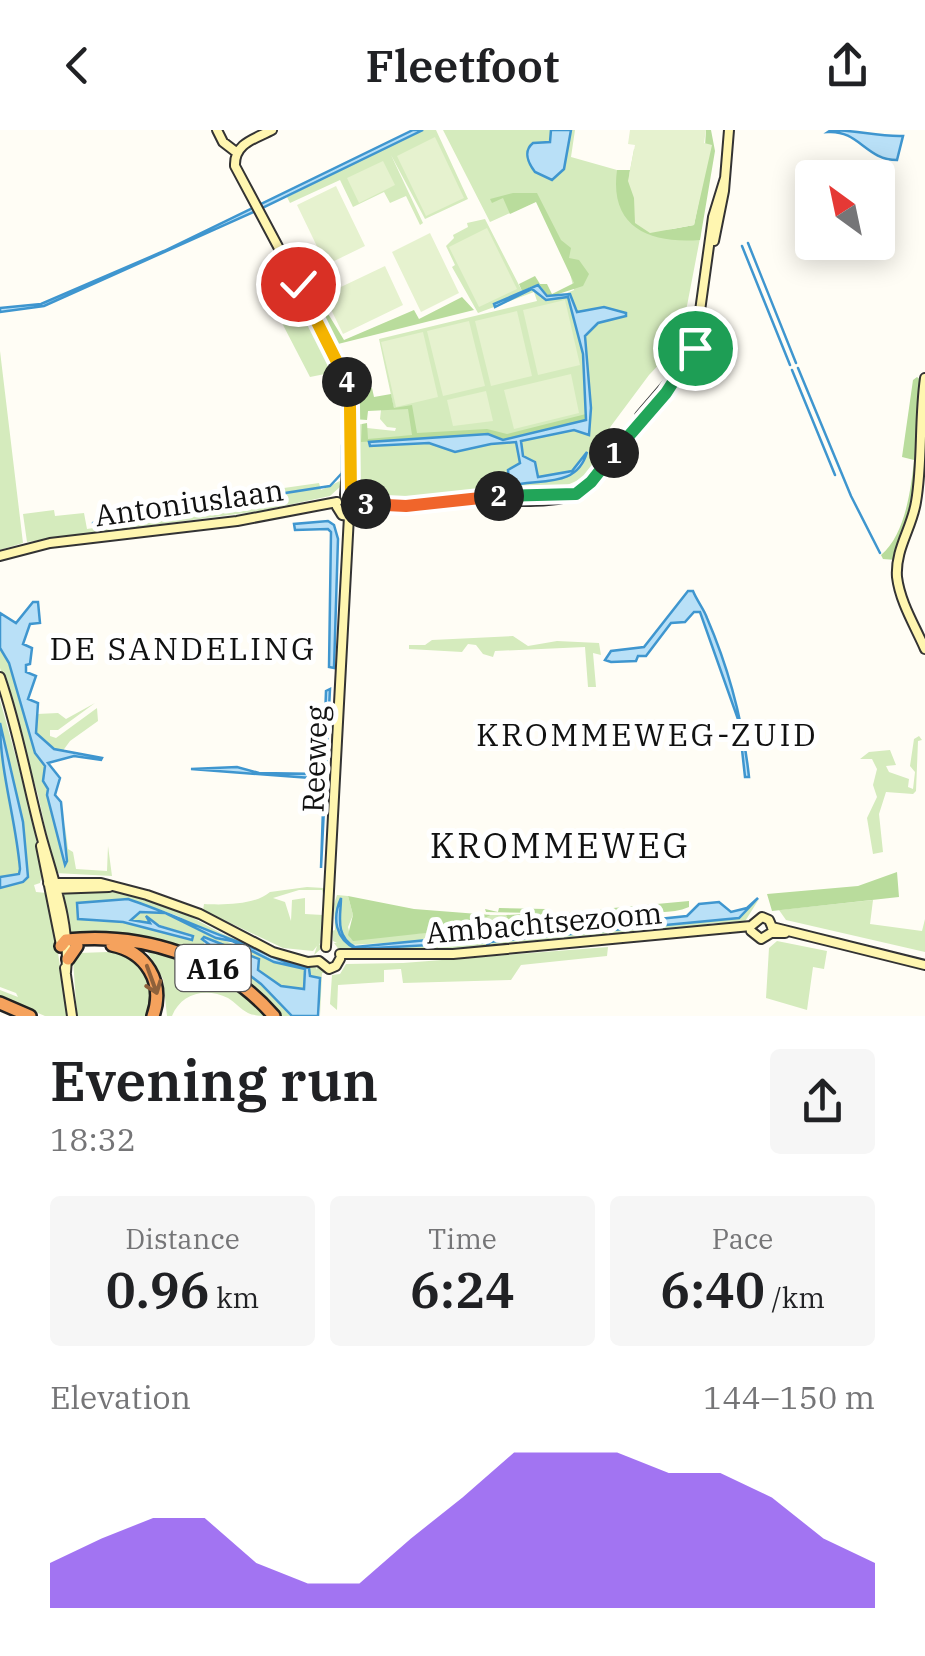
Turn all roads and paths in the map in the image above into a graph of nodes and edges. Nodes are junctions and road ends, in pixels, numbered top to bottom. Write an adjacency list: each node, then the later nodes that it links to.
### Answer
1 (217, 130): 4 (main road)
2 (272, 130): 4 (main road)
3 (729, 130): 9 (main road)
4 (238, 149): 7 (main road)
5 (925, 378): 6 (main road)
6 (924, 447): 12 (main road)
7 (348, 495): 8 (main road); 9 (main road)
8 (337, 505): 10 (main road); 11 (main road, Antoniuslaan)
9 (358, 506): 10 (main road)
10 (347, 516): 18 (main road, Reeweg)
11 (0, 558)
12 (925, 648)
13 (0, 677): 14 (main road)
14 (52, 886): 17 (main road); 19 (main road)
15 (751, 928): 16 (main road); 16 (main road); 18 (main road, Ambachtsezoom)
16 (772, 930): 20 (main road)
17 (68, 952): 23 (main road); 24 (highway, A16, one-way to 24); 25 (highway, A16)
18 (335, 952): 19 (main road); 19 (main road, Ambachtsezoom)
19 (319, 959)
20 (925, 963)
21 (0, 1003): 22 (highway)
22 (30, 1016)
23 (72, 1016)
24 (154, 1016)
25 (274, 1016)

